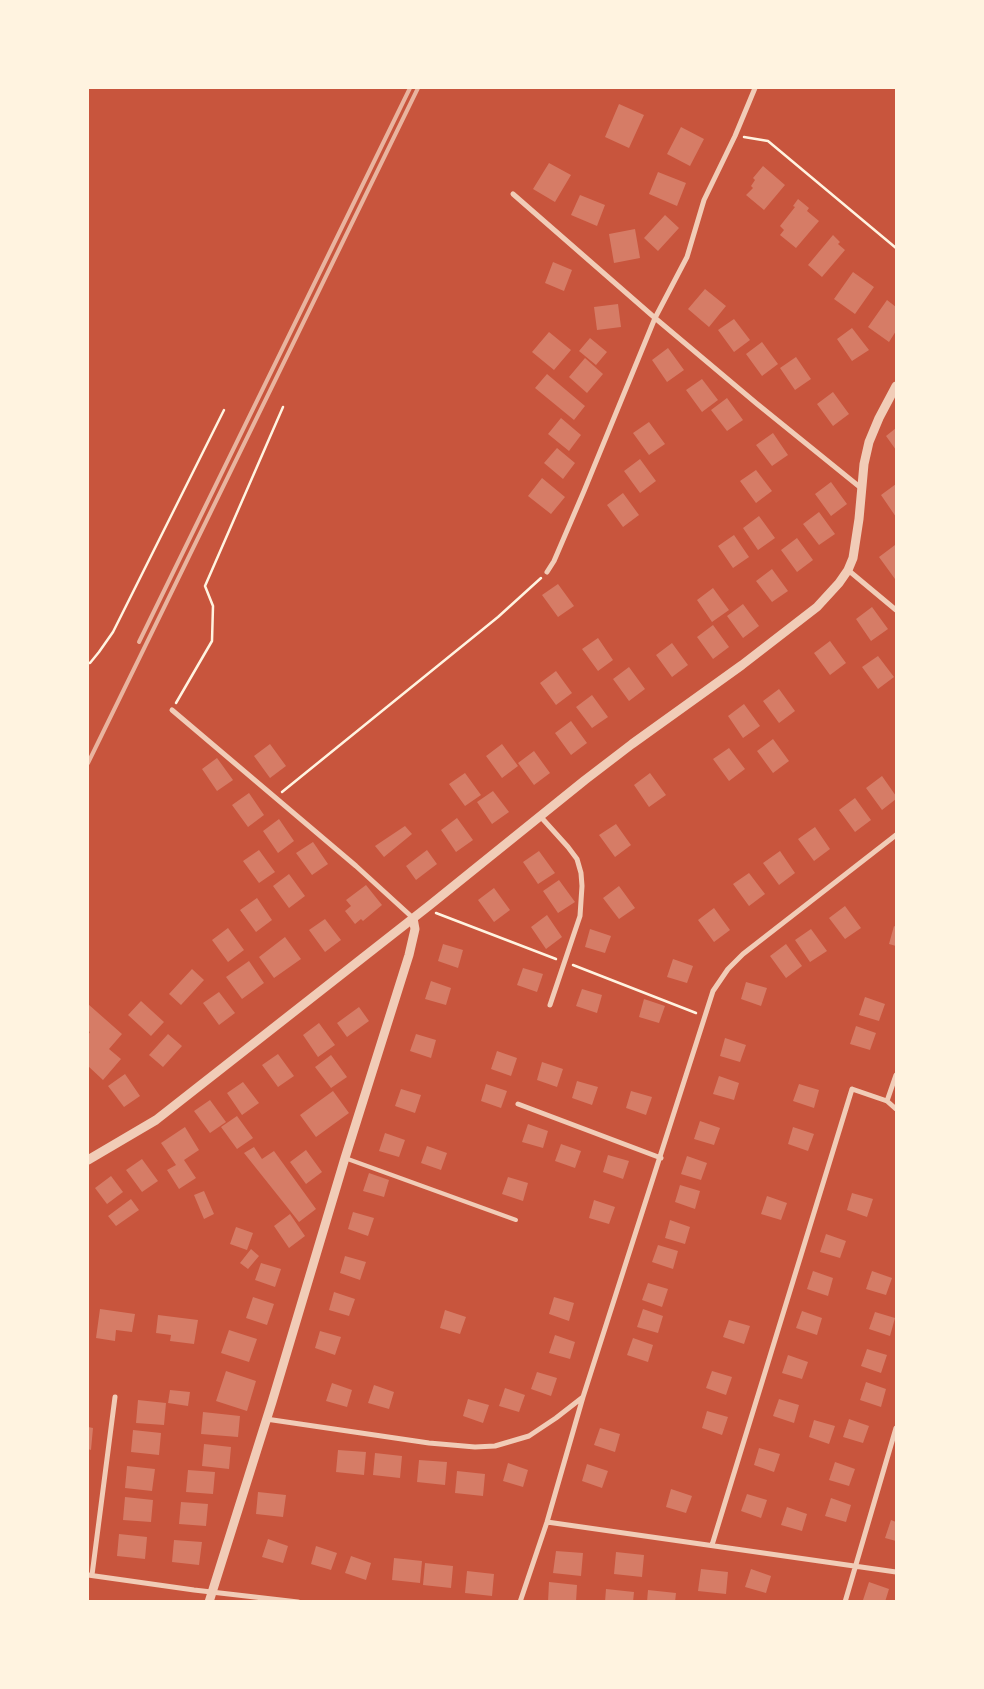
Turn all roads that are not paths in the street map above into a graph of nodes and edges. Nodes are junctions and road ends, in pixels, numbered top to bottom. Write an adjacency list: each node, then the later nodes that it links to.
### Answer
1 (755, 88): 3 (street)
2 (513, 194): 3 (street)
3 (655, 318): 5 (street); 7 (street)
4 (896, 387): 5 (street)
5 (861, 488): 6 (street)
6 (848, 570): 8 (street); 10 (street)
7 (548, 572)
8 (896, 610)
9 (172, 710): 12 (street)
10 (540, 816): 12 (street); 13 (street)
11 (896, 835): 19 (street)
12 (413, 918): 18 (street); 20 (street)
13 (550, 1005)
14 (896, 1075): 15 (street)
15 (887, 1101): 17 (street); 27 (street)
16 (518, 1104): 19 (street)
17 (896, 1108)
18 (345, 1158): 21 (lane); 24 (street)
19 (661, 1158): 23 (street)
20 (88, 1160)
21 (516, 1220)
22 (115, 1397): 30 (street)
23 (583, 1397): 24 (street); 26 (street)
24 (266, 1420): 31 (street)
25 (896, 1428): 28 (street)
26 (547, 1522): 27 (street); 34 (street)
27 (712, 1545): 28 (street)
28 (855, 1567): 29 (street); 35 (street)
29 (896, 1572)
30 (90, 1575): 31 (street)
31 (212, 1591): 32 (street); 33 (street)
32 (209, 1602)
33 (298, 1602)
34 (520, 1602)
35 (845, 1602)

